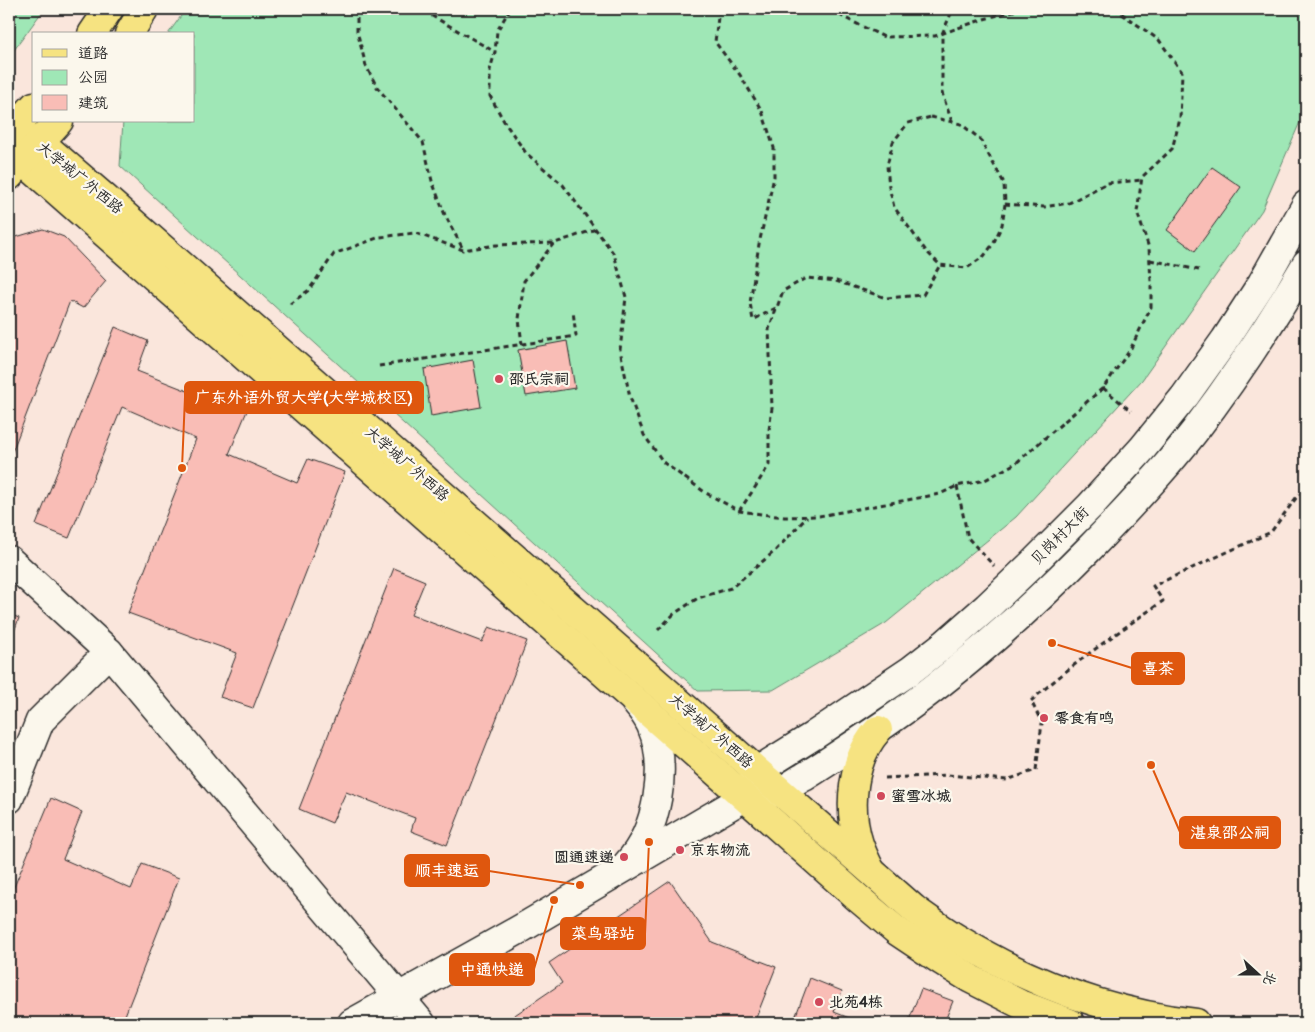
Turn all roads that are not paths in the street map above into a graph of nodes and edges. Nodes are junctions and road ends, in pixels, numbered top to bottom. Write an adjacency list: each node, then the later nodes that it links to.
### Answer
1 (109, 9): 3 (main road)
2 (144, 9): 4 (main road)
3 (93, 32)
4 (129, 32)
5 (32, 108): 7 (main road)
6 (58, 122): 8 (main road)
7 (9, 132): 8 (main road, 大学城广外西路)
8 (24, 160): 13 (main road, 大学城广外西路); 15 (main road, 大学城广外西路)
9 (1306, 205): 15 (street, 贝岗村大街)
10 (1306, 264): 14 (street, 贝岗村大街)
11 (9, 560): 12 (street)
12 (110, 652): 18 (street); 21 (street)
13 (634, 699): 17 (main road, 大学城广外西路); 19 (street)
14 (878, 730): 16 (street, 贝岗村大街); 20 (main road)
15 (756, 771): 16 (main road, 大学城广外西路); 17 (street)
16 (780, 791): 17 (street, 贝岗村大街); 20 (main road, 大学城广外西路)
17 (745, 797): 19 (street, 贝岗村大街); 24 (main road, 大学城广外西路)
18 (9, 799)
19 (622, 869): 21 (street, 贝岗村大街)
20 (877, 878): 25 (main road, 大学城广外西路)
21 (399, 998): 22 (street, 贝岗村大街); 23 (street)
22 (352, 1023)
23 (420, 1023)
24 (1070, 1023)
25 (1196, 1023)

